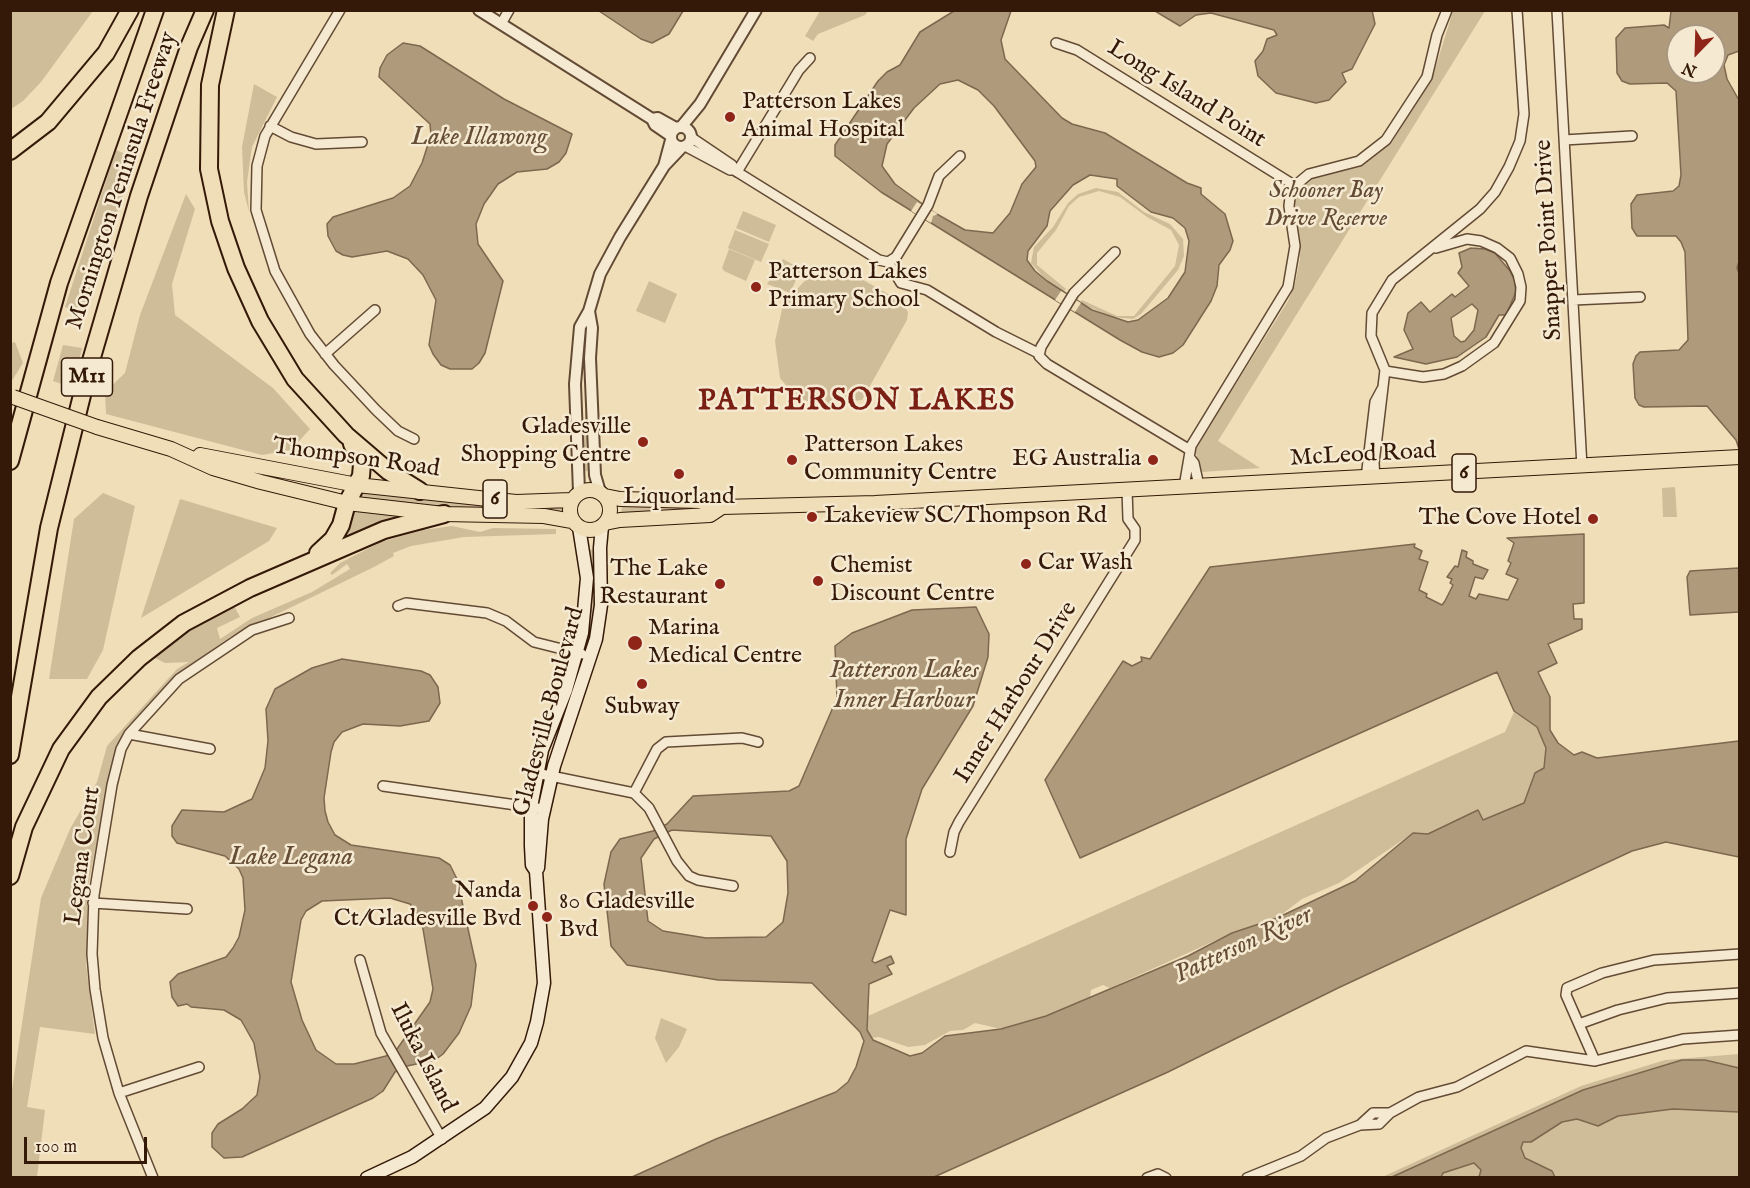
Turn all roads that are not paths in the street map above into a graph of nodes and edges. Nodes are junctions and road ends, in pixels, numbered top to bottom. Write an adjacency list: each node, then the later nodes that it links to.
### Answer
1 (130, 10): 20 (highway)
2 (155, 10): 42 (highway, Mornington Peninsula Freeway / M11)
3 (205, 10): 65 (highway, Mornington Peninsula Freeway / M11)
4 (226, 10): 37 (highway)
5 (340, 10): 15 (street)
6 (479, 10): 12 (street)
7 (509, 10): 12 (street)
8 (756, 10): 17 (street)
9 (1447, 10): 23 (street)
10 (1517, 10): 24 (street)
11 (1557, 10): 18 (street, Snapper Point Drive)
12 (501, 24): 17 (street)
13 (1056, 43): 23 (street, Long Island Point)
14 (810, 58): 22 (street)
15 (270, 126): 19 (street); 34 (street)
16 (1632, 136): 18 (street)
17 (681, 137): 22 (street); 32 (street)
18 (1564, 140): 30 (street, Snapper Point Drive)
19 (362, 142)
20 (10, 151)
21 (960, 156): 28 (street)
22 (736, 171): 28 (street)
23 (1294, 185): 40 (street)
24 (1459, 226): 25 (street); 27 (street)
25 (1467, 239): 27 (street); 35 (street)
26 (1115, 252): 33 (street)
27 (1425, 253): 35 (street)
28 (888, 262): 33 (street)
29 (1640, 297): 30 (street)
30 (1573, 300): 43 (street, Snapper Point Drive)
31 (375, 310): 34 (street)
32 (589, 311): 50 (street); 51 (street)
33 (1038, 353): 40 (street)
34 (325, 354): 38 (street)
35 (1385, 371): 44 (street)
36 (12, 397): 39 (main road, Thompson Road / 6, bridge)
37 (346, 435): 45 (highway); 49 (highway)
38 (414, 439)
39 (171, 449): 45 (main road, Thompson Road / 6); 52 (main road, Thompson Road / 6)
40 (1190, 454): 46 (street); 47 (street)
41 (1734, 458): 43 (main road, McLeod Road / 6)
42 (10, 460)
43 (1582, 466): 44 (main road, McLeod Road / 6)
44 (1371, 478): 46 (main road, McLeod Road / 6)
45 (357, 485): 49 (main road, Thompson Road / 6); 52 (highway)
46 (1199, 486): 47 (main road, 6)
47 (1184, 487): 48 (main road, 6)
48 (1127, 490): 53 (main road, 6); 71 (street, Inner Harbour Drive)
49 (420, 491): 51 (main road, Thompson Road / 6)
50 (603, 494): 51 (main road, 6); 53 (main road, 6); 56 (main road)
51 (575, 496): 55 (main road)
52 (347, 503): 54 (main road, Thompson Road / 6); 57 (highway)
53 (722, 507): 56 (main road, 6)
54 (444, 514): 55 (main road, Thompson Road / 6); 57 (highway)
55 (576, 524): 56 (main road, 6); 60 (main road, Gladesville Boulevard)
56 (604, 525): 61 (main road, Gladesville Boulevard)
57 (308, 561): 72 (highway)
58 (398, 606): 60 (street)
59 (289, 618): 62 (street, Legana Court)
60 (578, 653): 61 (street); 66 (main road, Gladesville Boulevard)
61 (592, 656): 67 (main road, Gladesville Boulevard)
62 (129, 734): 64 (street); 74 (street, Legana Court)
63 (758, 742): 69 (street)
64 (210, 748)
65 (10, 755)
66 (536, 773): 67 (street); 70 (main road, Gladesville Boulevard)
67 (552, 776): 69 (street); 70 (main road, Gladesville Boulevard)
68 (383, 786): 70 (street)
69 (634, 793): 73 (street)
70 (538, 808): 84 (main road, Gladesville Boulevard)
71 (951, 852)
72 (10, 876)
73 (733, 886)
74 (93, 903): 75 (street); 83 (street, Legana Court)
75 (187, 909)
76 (1740, 954): 79 (street)
77 (360, 960): 84 (street, Iluka Island)
78 (1740, 993): 79 (street)
79 (1579, 1024): 81 (street)
80 (1740, 1035): 81 (street)
81 (1595, 1061): 89 (street)
82 (199, 1067): 83 (street)
83 (119, 1093): 85 (street, Legana Court)
84 (442, 1139): 86 (main road, Gladesville Boulevard)
85 (153, 1178)
86 (367, 1178)
87 (1147, 1178): 88 (street)
88 (1166, 1178)
89 (1247, 1178)

